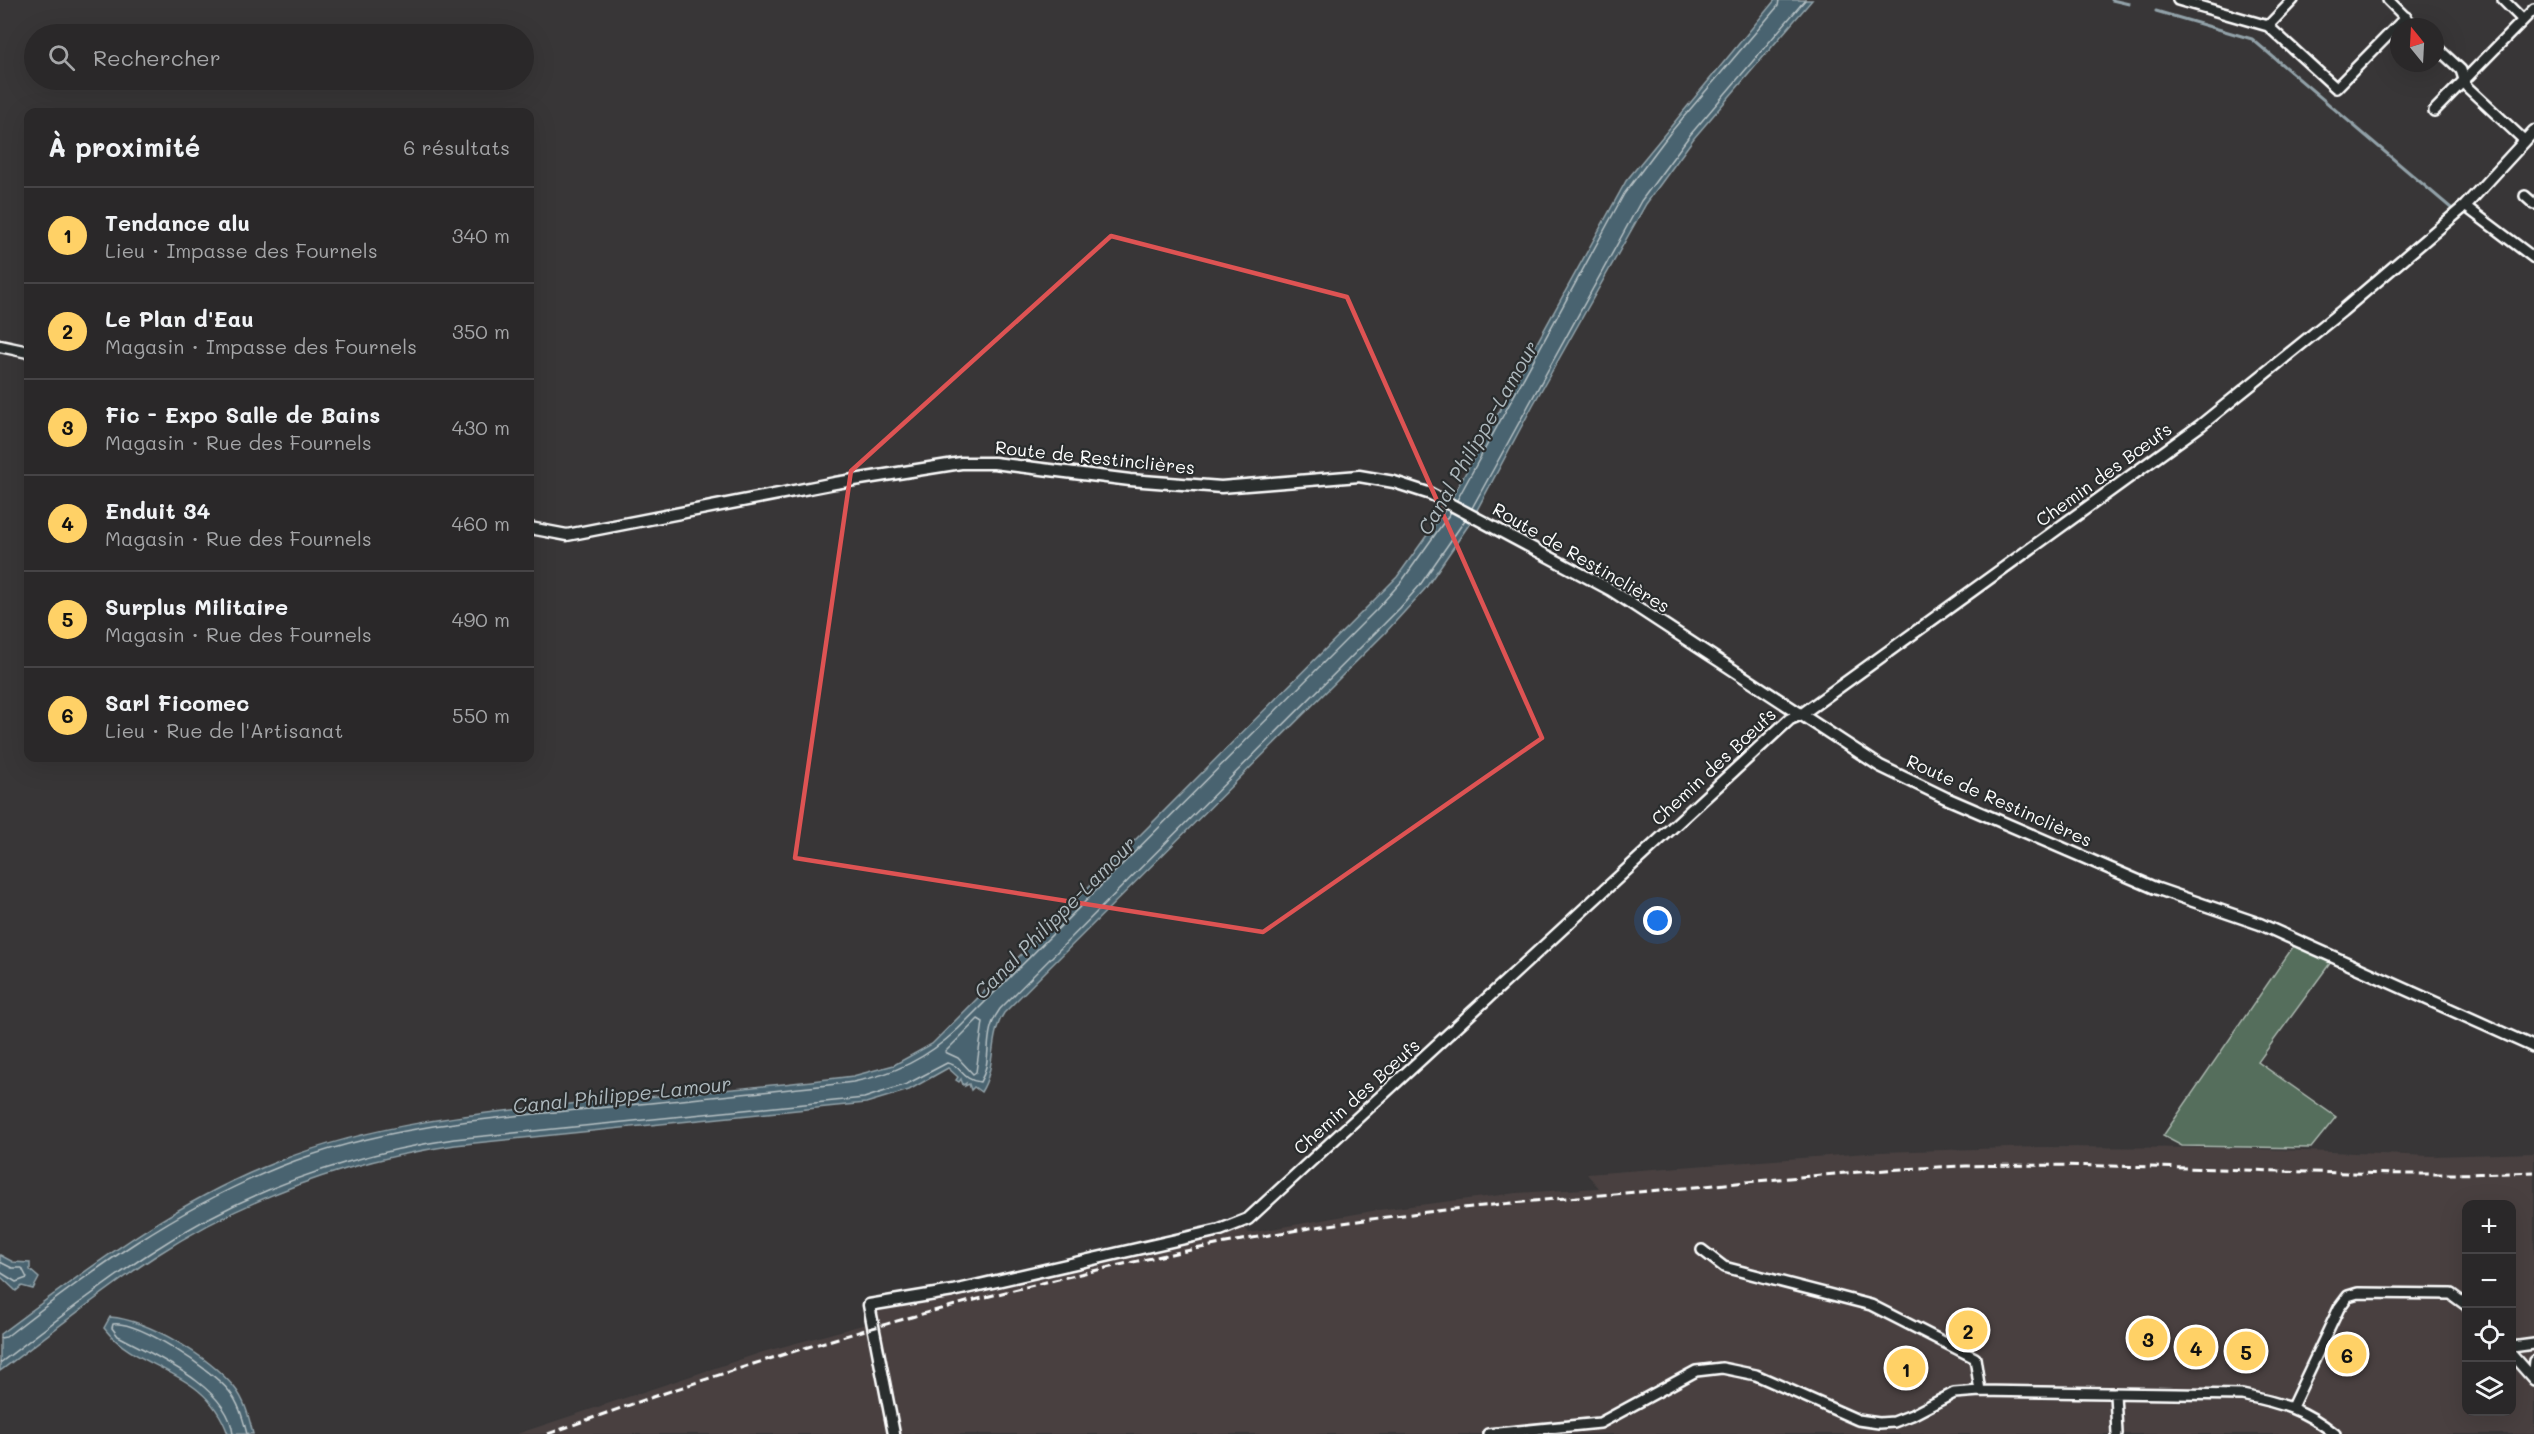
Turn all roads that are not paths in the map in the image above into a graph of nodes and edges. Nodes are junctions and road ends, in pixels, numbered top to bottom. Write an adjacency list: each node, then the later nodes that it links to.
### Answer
1 (2180, 0): 8 (street)
2 (2293, 0): 8 (street)
3 (2388, 0): 6 (street)
4 (2503, 0): 7 (street)
5 (2534, 9): 7 (street)
6 (2406, 17): 8 (street)
7 (2523, 20): 10 (street)
8 (2268, 26)
9 (2444, 54): 10 (street)
10 (2464, 80): 11 (street); 13 (street)
11 (2434, 111)
12 (2534, 131): 13 (street, Chemin des Bœufs)
13 (2525, 141): 16 (street, Chemin des Bœufs)
14 (2525, 196): 15 (street)
15 (2534, 204)
16 (2465, 206): 17 (street); 21 (street, Chemin des Bœufs)
17 (2532, 252)
18 (0, 346): 19 (street)
19 (24, 351)
20 (534, 529): 21 (street, Route de Restinclières)
21 (1802, 714): 22 (street, Route de Restinclières); 33 (street, Chemin des Bœufs)
22 (2534, 1047)
23 (1702, 1250): 30 (street)
24 (2462, 1302): 32 (street)
25 (2534, 1344): 26 (street)
26 (2516, 1346)
27 (2516, 1360): 29 (street)
28 (2534, 1361): 29 (street)
29 (2533, 1378)
30 (1980, 1391): 31 (street); 34 (street)
31 (2115, 1393): 32 (street); 35 (street)
32 (2292, 1407): 36 (street)
33 (894, 1434)
34 (1488, 1434)
35 (2117, 1434)
36 (2335, 1434)

